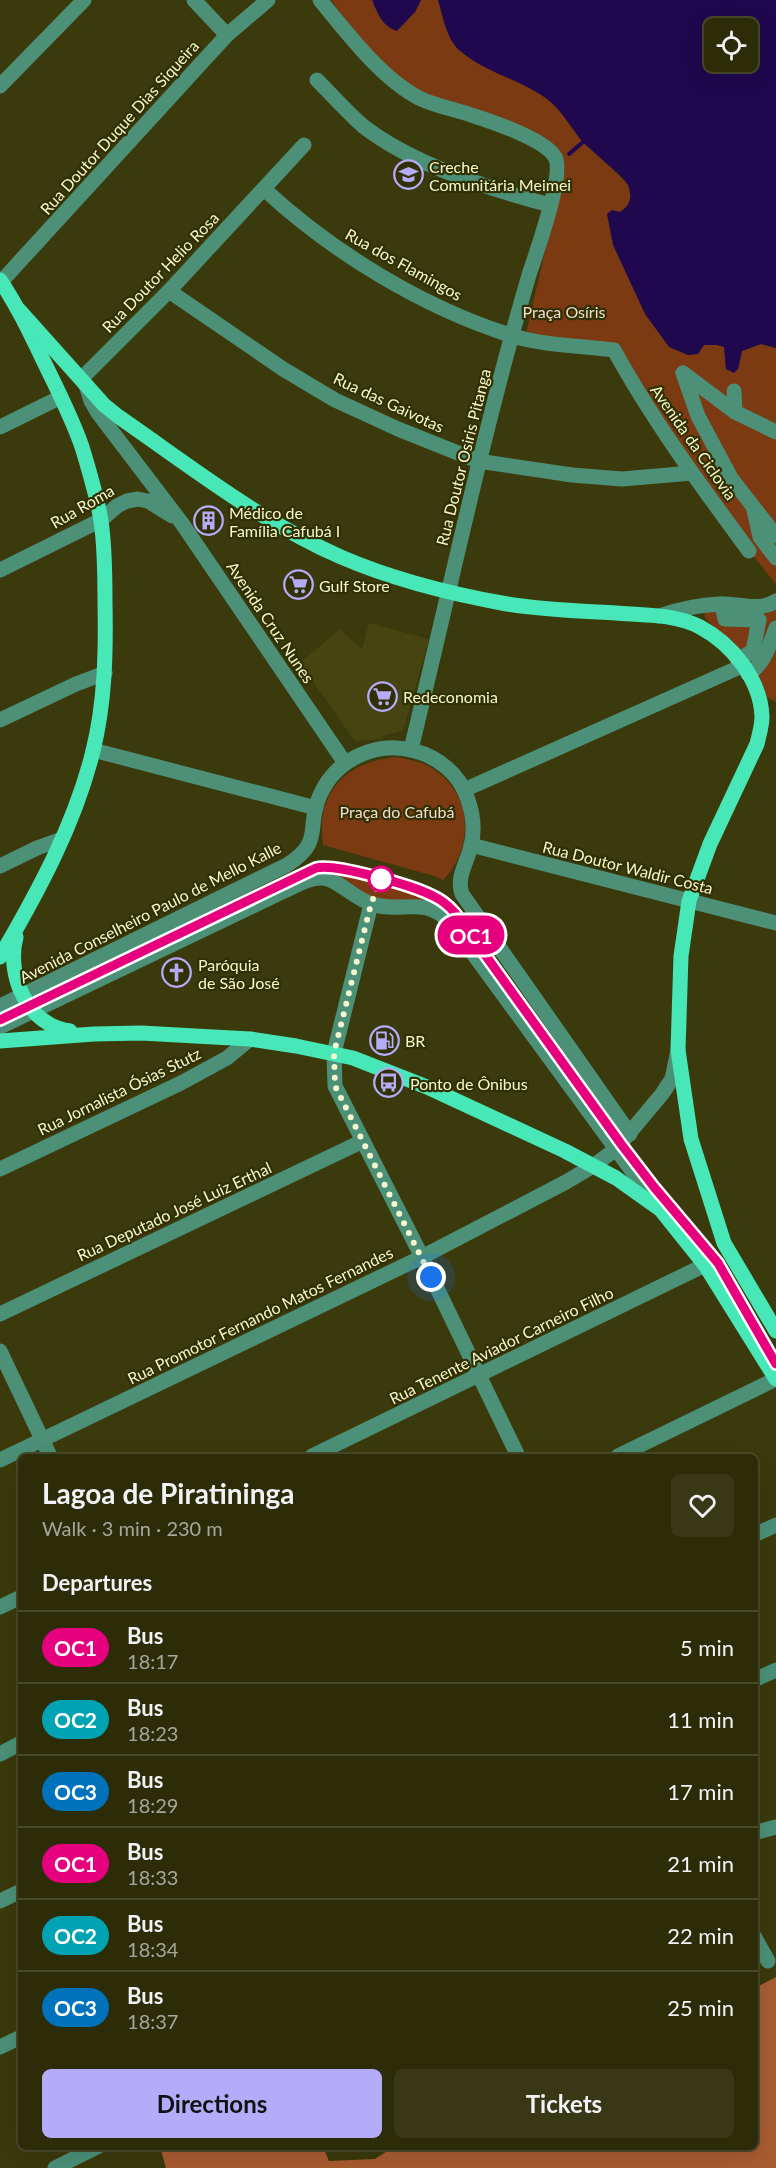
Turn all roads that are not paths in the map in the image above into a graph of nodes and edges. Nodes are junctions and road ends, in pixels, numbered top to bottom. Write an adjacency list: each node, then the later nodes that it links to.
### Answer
1 (84, 0): 7 (street)
2 (194, 0): 5 (street)
3 (267, 0): 5 (street, Rua Doutor Duque Dias Siqueira)
4 (320, 0): 10 (street, Rua Doutor Osiris Pitanga)
5 (227, 35): 11 (street, Rua Doutor Duque Dias Siqueira)
6 (317, 80): 10 (street)
7 (0, 86)
8 (304, 145): 9 (street, Rua Doutor Helio Rosa)
9 (264, 189): 12 (street, Rua Doutor Helio Rosa); 14 (street, Rua dos Flamingos)
10 (550, 206): 14 (street, Rua Doutor Osiris Pitanga)
11 (1, 282): 13 (main road)
12 (169, 291): 16 (street, Rua Doutor Helio Rosa); 22 (street, Rua das Gaivotas)
13 (19, 310): 16 (main road); 18 (main road)
14 (511, 336): 15 (street, Rua dos Flamingos); 22 (street, Rua Doutor Osiris Pitanga)
15 (614, 350): 23 (street, Avenida da Ciclovia)
16 (83, 382): 26 (street, Avenida Cruz Nunes); 31 (main road)
17 (734, 391): 19 (street)
18 (61, 397): 20 (street); 25 (main road)
19 (735, 412): 21 (street); 24 (street)
20 (0, 426)
21 (776, 432)
22 (478, 461): 23 (street, Rua das Gaivotas); 31 (street, Rua Doutor Osiris Pitanga)
23 (692, 473): 28 (street, Avenida da Ciclovia)
24 (754, 510): 27 (street); 29 (street)
25 (101, 520): 26 (street, Rua Roma); 30 (street, Rua Roma); 38 (main road)
26 (181, 522): 42 (street, Avenida Cruz Nunes)
27 (776, 536)
28 (749, 551)
29 (776, 558)
30 (0, 570)
31 (450, 591): 35 (main road); 41 (street, Rua Doutor Osiris Pitanga)
32 (776, 601): 33 (street)
33 (755, 611): 34 (street); 35 (street); 36 (street)
34 (776, 611)
35 (659, 616): 37 (main road)
36 (766, 642): 37 (street)
37 (743, 667): 43 (street); 48 (main road)
38 (105, 673): 39 (street); 40 (main road)
39 (0, 720)
40 (93, 750): 44 (street); 45 (main road)
41 (411, 750): 42 (street); 43 (street)
42 (345, 763): 44 (street)
43 (464, 790): 46 (street)
44 (316, 808): 53 (street, Avenida Conselheiro Paulo de Mello Kalle)
45 (62, 839): 47 (street); 51 (main road)
46 (471, 845): 48 (street, Rua Doutor Waldir Costa); 62 (street)
47 (0, 866)
48 (689, 901): 50 (street, Rua Doutor Waldir Costa); 60 (main road)
49 (371, 904): 55 (street); 61 (street); 64 (street)
50 (776, 923)
51 (19, 927): 52 (main road); 53 (main road)
52 (0, 957)
53 (24, 995): 54 (street, Avenida Conselheiro Paulo de Mello Kalle); 55 (main road)
54 (0, 1006)
55 (32, 1012): 56 (street); 57 (main road)
56 (0, 1027)
57 (94, 1034): 58 (main road); 59 (main road)
58 (250, 1040): 61 (main road); 66 (street, Rua Jornalista Ósias Stutz)
59 (0, 1041)
60 (678, 1050): 62 (street, Rua Promotor Fernando Matos Fernandes); 71 (main road)
61 (334, 1053): 63 (street); 65 (main road)
62 (630, 1134): 64 (street, Rua Promotor Fernando Matos Fernandes)
63 (363, 1141): 68 (street); 70 (street, Rua Deputado José Luiz Erthal)
64 (616, 1149): 65 (street, Rua Promotor Fernando Matos Fernandes); 67 (street)
65 (592, 1166): 67 (main road); 68 (street, Rua Promotor Fernando Matos Fernandes)
66 (0, 1169)
67 (661, 1210): 69 (main road)
68 (422, 1257): 73 (street); 75 (street, Rua Promotor Fernando Matos Fernandes)
69 (705, 1265): 73 (street, Rua Tenente Aviador Carneiro Filho); 74 (main road)
70 (0, 1314)
71 (776, 1331)
72 (0, 1351): 75 (street)
73 (479, 1376): 77 (street, Rua Tenente Aviador Carneiro Filho); 78 (street)
74 (776, 1379): 79 (street)
75 (42, 1439): 76 (street); 80 (street, Rua Promotor Fernando Matos Fernandes)
76 (49, 1454)
77 (316, 1454)
78 (517, 1454)
79 (622, 1454)
80 (0, 1460)
81 (776, 1525): 82 (street)
82 (758, 1533)
83 (18, 1598): 84 (street)
84 (0, 1607)
85 (776, 1670): 86 (street)
86 (758, 1678)
87 (18, 1745): 88 (street)
88 (0, 1754)
89 (776, 1827): 90 (street)
90 (758, 1832)
91 (18, 1892): 92 (street)
92 (0, 1901)
93 (758, 1945): 94 (street)
94 (766, 1963)
95 (18, 2038): 96 (street)
96 (0, 2047)
97 (91, 2150): 98 (street)
98 (55, 2168)

